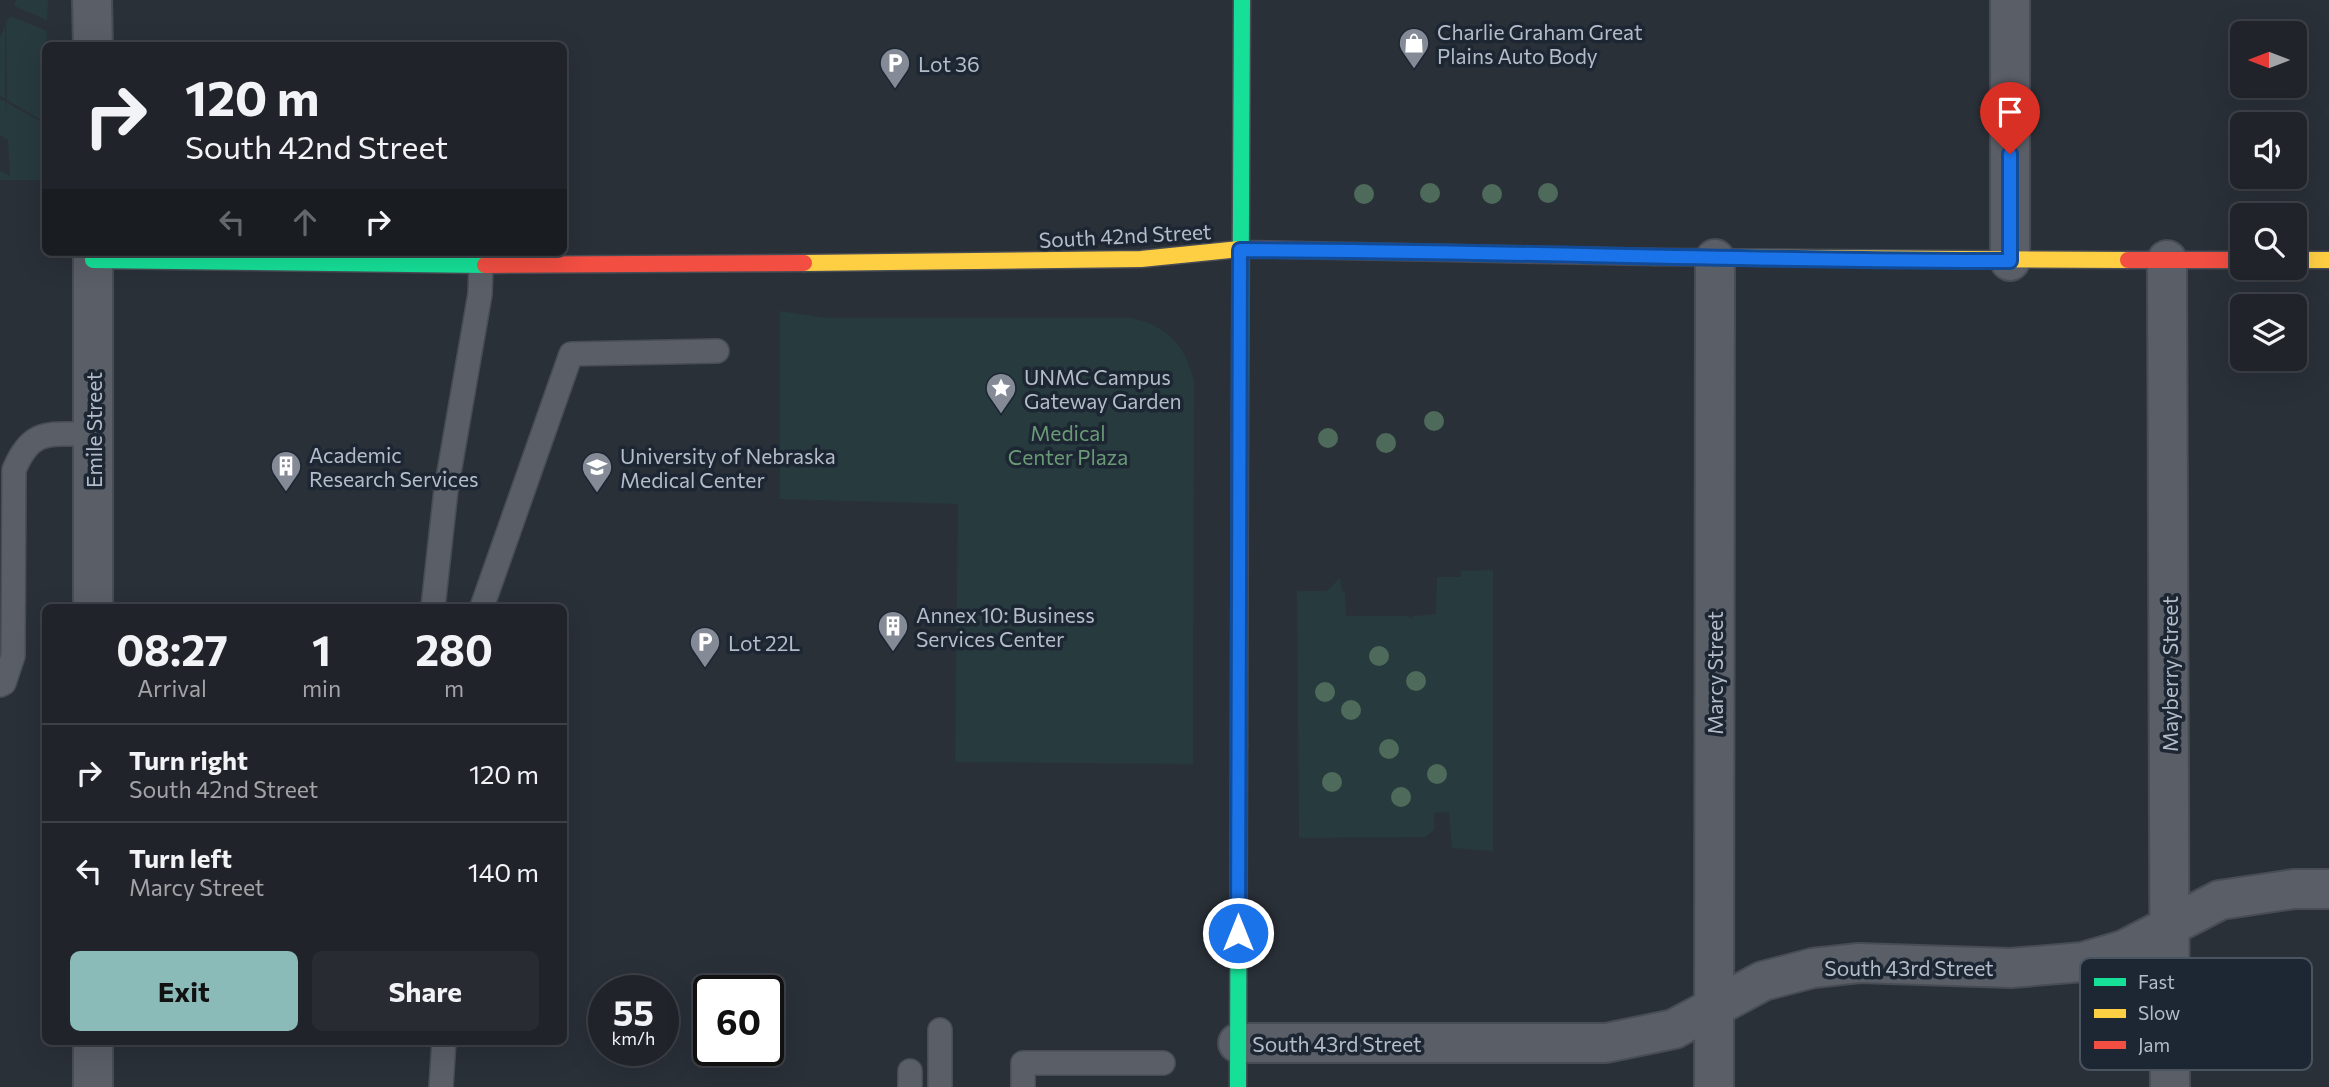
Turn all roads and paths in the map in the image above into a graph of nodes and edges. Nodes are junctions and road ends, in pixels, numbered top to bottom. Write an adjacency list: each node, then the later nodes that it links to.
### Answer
1 (92, 0): 4 (street)
2 (1242, 0): 5 (main road)
3 (2010, 0): 12 (street)
4 (93, 42)
5 (1240, 250): 7 (main road, South 42nd Street); 13 (main road, South 42nd Street); 27 (main road)
6 (93, 256): 13 (main road, South 42nd Street); 15 (street, Emile Street)
7 (1714, 260): 12 (main road, South 42nd Street); 25 (street, Marcy Street)
8 (2167, 260): 9 (main road, South 42nd Street); 12 (main road, South 42nd Street); 21 (street, Mayberry Street)
9 (2230, 260)
10 (2307, 260): 11 (main road)
11 (2329, 260)
12 (2010, 261)
13 (481, 265): 17 (lane)
14 (717, 351): 18 (lane)
15 (93, 434): 16 (street, Emile Street); 19 (lane)
16 (93, 604)
17 (433, 604)
18 (483, 604)
19 (0, 685)
20 (2329, 889): 21 (street, South 43rd Street)
21 (2170, 926): 22 (street, South 43rd Street); 23 (street, Mayberry Street)
22 (2090, 958)
23 (2170, 958)
24 (2080, 961): 25 (street, South 43rd Street)
25 (1714, 1007): 27 (street, South 43rd Street); 36 (street, Marcy Street)
26 (940, 1030): 33 (lane)
27 (1238, 1043): 35 (main road)
28 (93, 1045): 31 (street)
29 (444, 1045): 32 (lane)
30 (1163, 1063): 34 (lane)
31 (93, 1087)
32 (441, 1087)
33 (940, 1087)
34 (1023, 1087)
35 (1238, 1087)
36 (1714, 1087)

